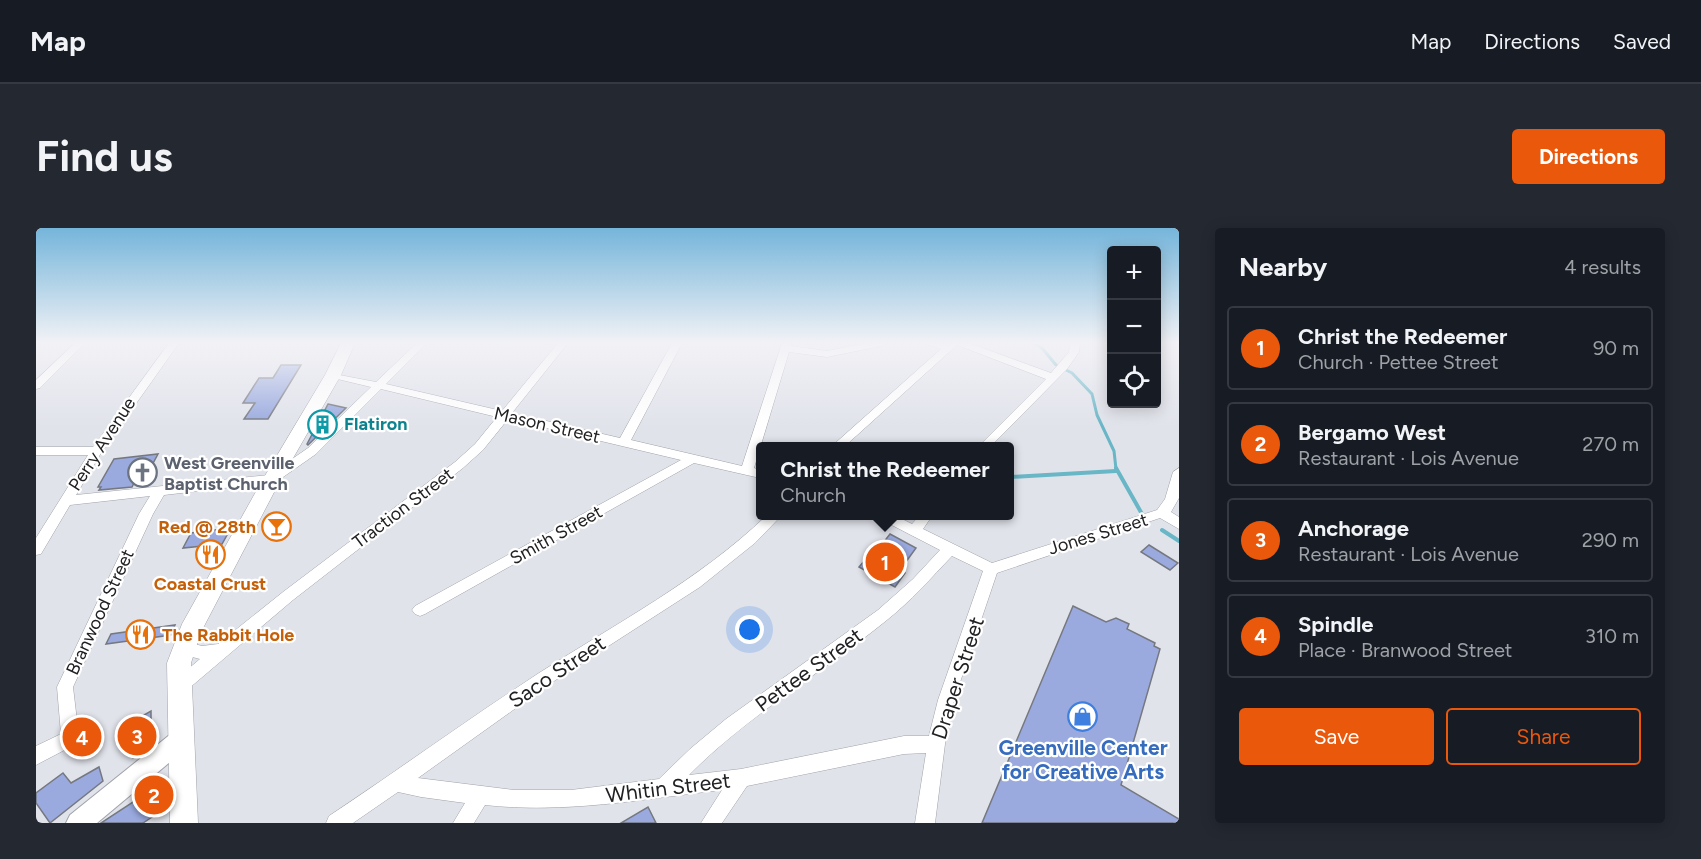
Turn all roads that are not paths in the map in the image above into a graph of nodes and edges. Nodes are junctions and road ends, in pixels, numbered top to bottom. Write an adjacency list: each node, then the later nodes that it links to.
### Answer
1 (52, 371): 13 (street)
2 (154, 371): 21 (street, Perry Avenue)
3 (335, 371): 11 (main road)
4 (394, 371): 12 (street)
5 (541, 371): 14 (street, Traction Street)
6 (662, 371): 15 (street)
7 (778, 371): 17 (street)
8 (922, 371): 18 (street)
9 (1053, 371): 10 (street)
10 (1057, 372): 19 (street)
11 (333, 375): 12 (street, Mason Street); 26 (main road)
12 (380, 385): 14 (street, Mason Street); 26 (street)
13 (36, 386)
14 (506, 415): 15 (street, Mason Street); 40 (street, Traction Street)
15 (624, 442): 22 (street, Mason Street)
16 (756, 442): 23 (street)
17 (756, 442)
18 (844, 442)
19 (990, 442)
20 (36, 451): 21 (street)
21 (96, 451): 28 (street, Perry Avenue)
22 (692, 459): 23 (street, Mason Street); 38 (street, Smith Street)
23 (747, 471): 25 (street, Mason Street)
24 (1179, 472): 29 (street, Jones Street)
25 (756, 473)
26 (272, 479): 27 (street); 39 (main road)
27 (159, 492): 28 (street); 44 (street, Branwood Street)
28 (65, 501): 36 (street, Perry Avenue)
29 (1162, 513): 33 (street); 37 (street, Jones Street)
30 (770, 520): 46 (street, Saco Street)
31 (894, 520): 34 (street)
32 (923, 520): 34 (street)
33 (1179, 524)
34 (915, 530): 35 (street)
35 (950, 548): 37 (street); 47 (street, Pettee Street)
36 (36, 550)
37 (992, 569): 43 (street, Draper Street)
38 (420, 610)
39 (183, 648): 40 (street); 41 (main road)
40 (221, 651): 41 (street, Traction Street)
41 (181, 685): 42 (main road)
42 (180, 740): 49 (street); 50 (main road)
43 (936, 744): 45 (street, Whitin Street); 54 (street, Draper Street)
44 (36, 756)
45 (741, 778): 47 (street, Whitin Street); 53 (street)
46 (399, 783): 48 (street, Whitin Street); 51 (street, Saco Street)
47 (663, 788): 48 (street, Whitin Street)
48 (480, 795): 52 (street)
49 (78, 823)
50 (184, 823)
51 (336, 823)
52 (463, 823)
53 (711, 823)
54 (925, 823)

